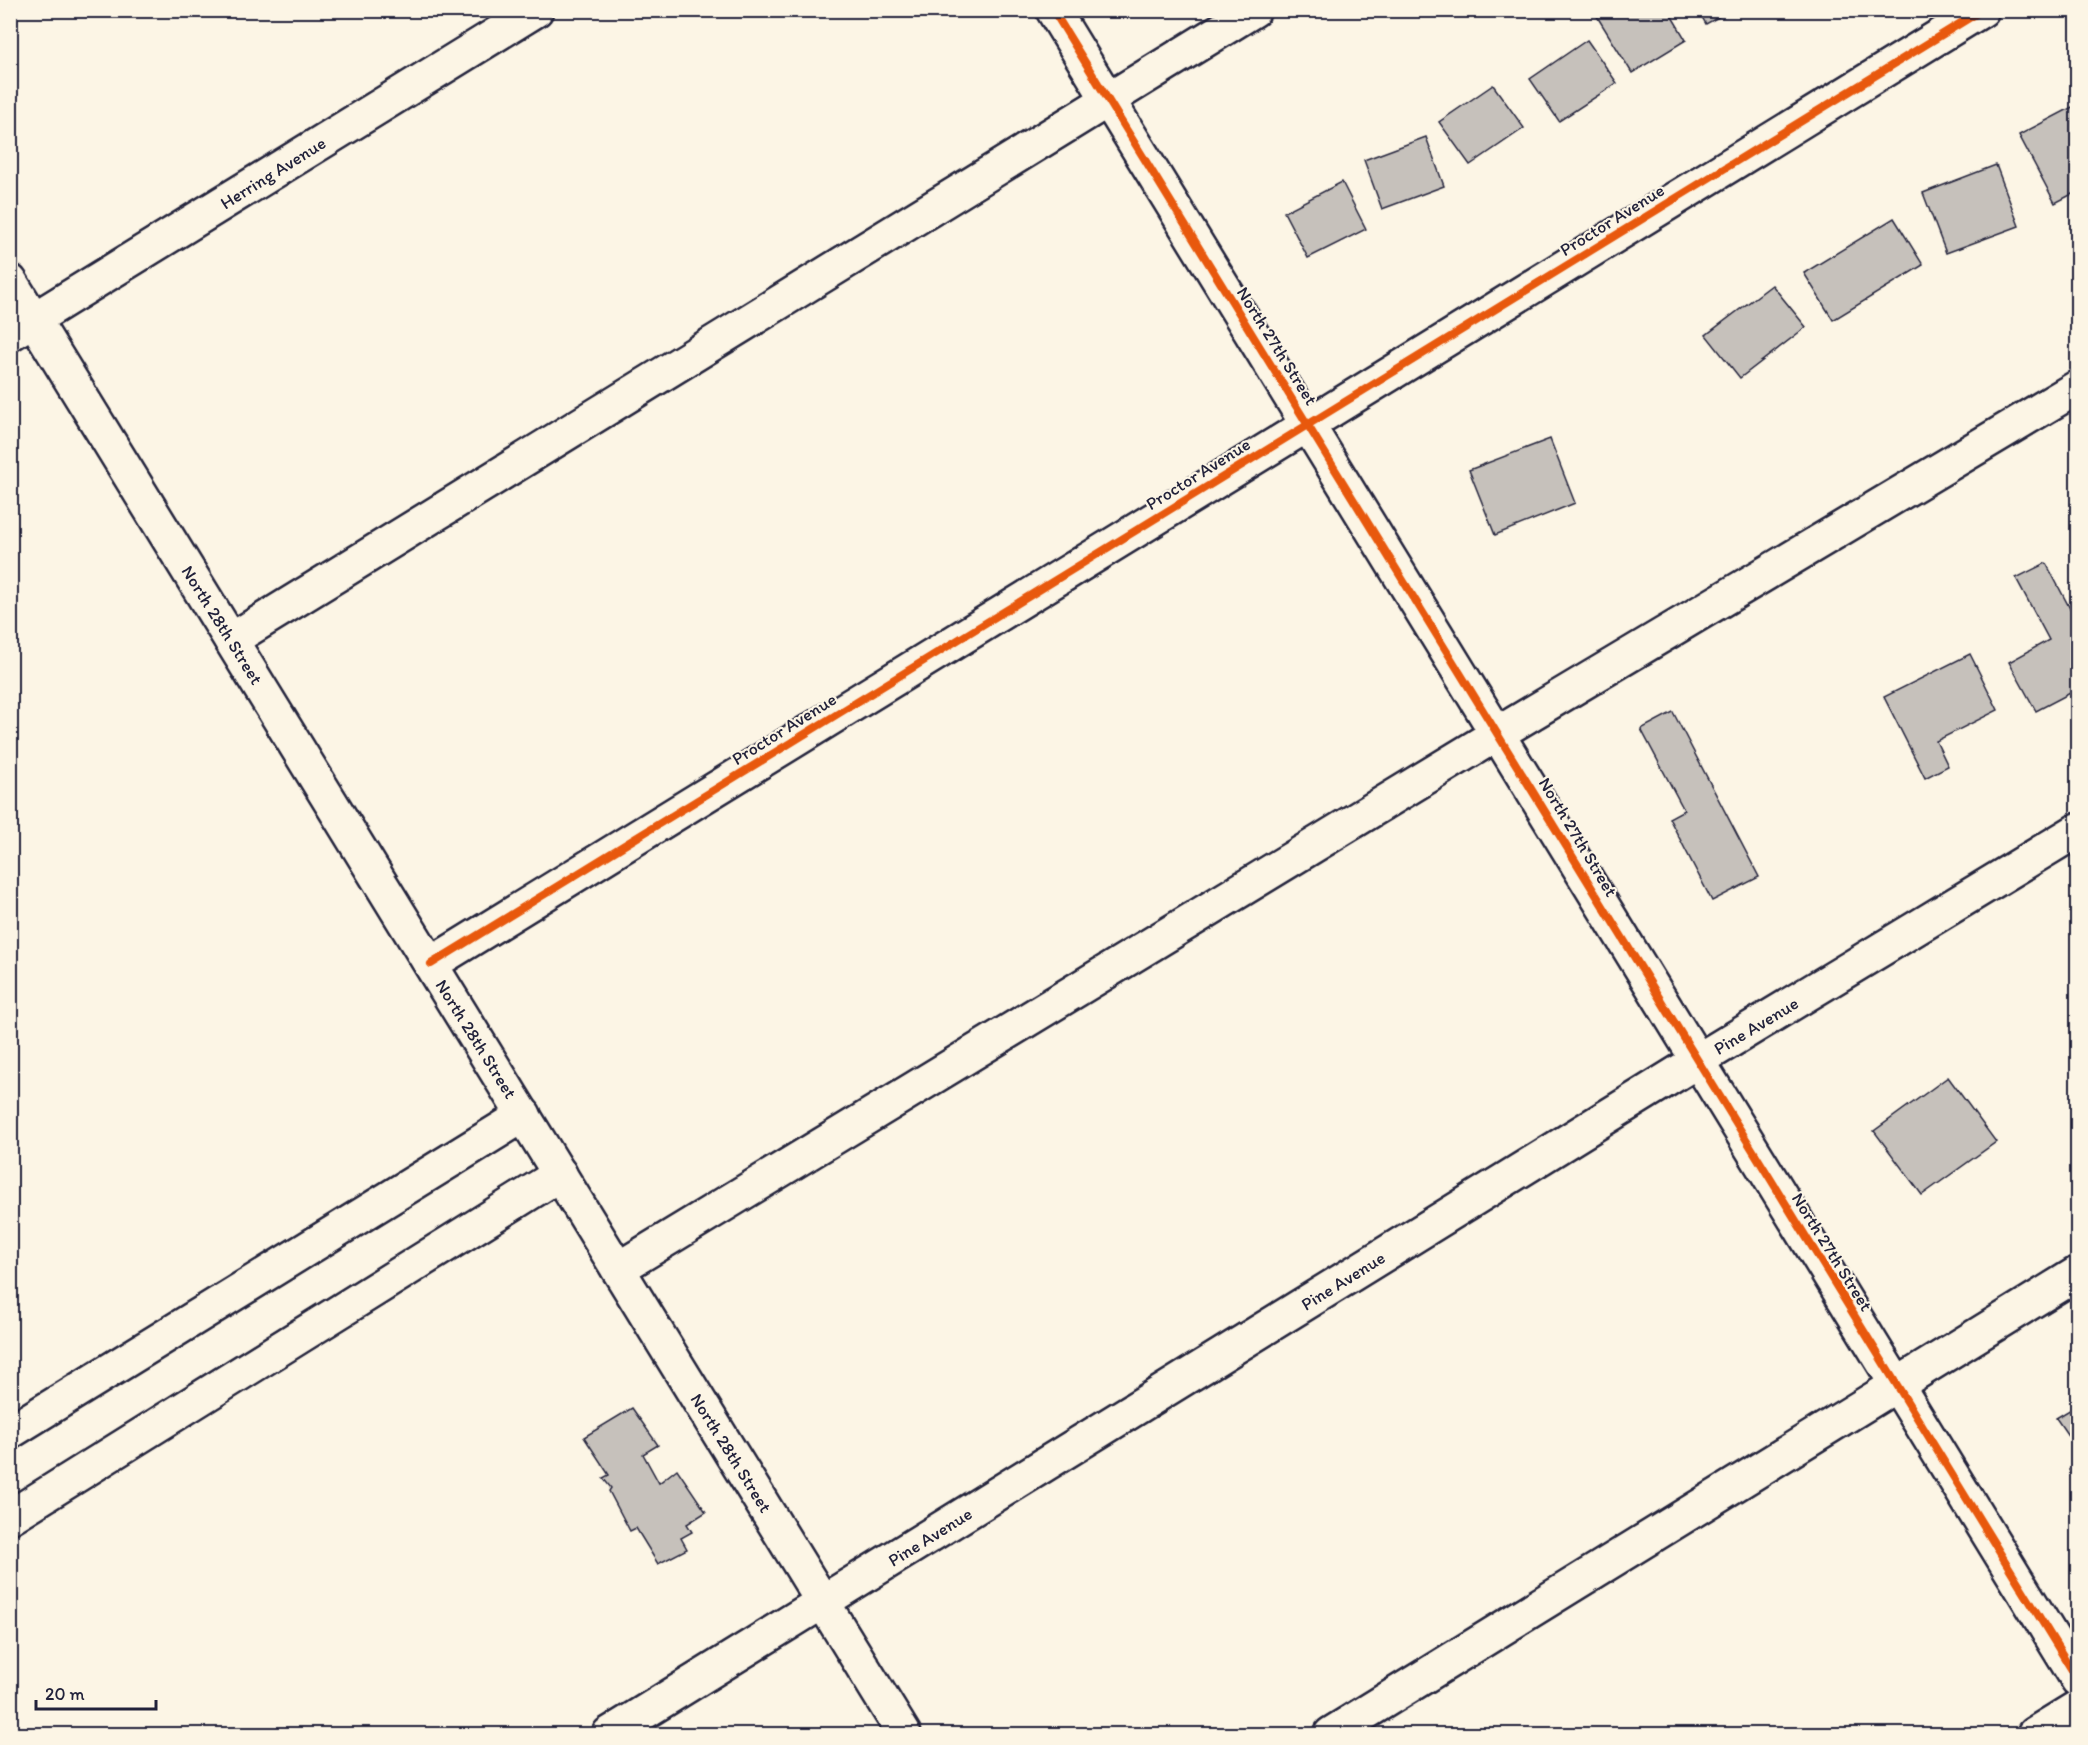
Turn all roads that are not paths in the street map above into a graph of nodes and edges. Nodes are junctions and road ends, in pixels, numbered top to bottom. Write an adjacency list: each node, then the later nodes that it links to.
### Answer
1 (536, 10): 7 (street, Herring Avenue)
2 (1053, 10): 5 (street, North 27th Street)
3 (1254, 10): 5 (street)
4 (1982, 10): 9 (street, Proctor Avenue)
5 (1108, 99): 9 (street, North 27th Street); 10 (street)
6 (10, 282): 7 (street, North 28th Street)
7 (22, 327): 10 (street, North 28th Street)
8 (2078, 387): 11 (street)
9 (1308, 424): 11 (street, North 27th Street); 13 (street, Proctor Avenue)
10 (231, 640): 13 (street, North 28th Street)
11 (1497, 734): 14 (street, North 27th Street); 17 (street)
12 (2078, 830): 14 (street, Pine Avenue)
13 (431, 964): 15 (street, North 28th Street)
14 (1697, 1061): 19 (street, North 27th Street); 22 (street, Pine Avenue)
15 (524, 1115): 16 (street, North 28th Street); 20 (street)
16 (560, 1174): 17 (street, North 28th Street); 21 (street)
17 (618, 1269): 22 (street, North 28th Street)
18 (2078, 1273): 19 (street)
19 (1896, 1385): 23 (street, North 27th Street); 27 (street)
20 (10, 1432)
21 (10, 1517)
22 (823, 1603): 25 (street, Pine Avenue); 26 (street, North 28th Street)
23 (2078, 1680)
24 (2078, 1707): 28 (street)
25 (609, 1734)
26 (904, 1734)
27 (1331, 1734)
28 (2034, 1734)

